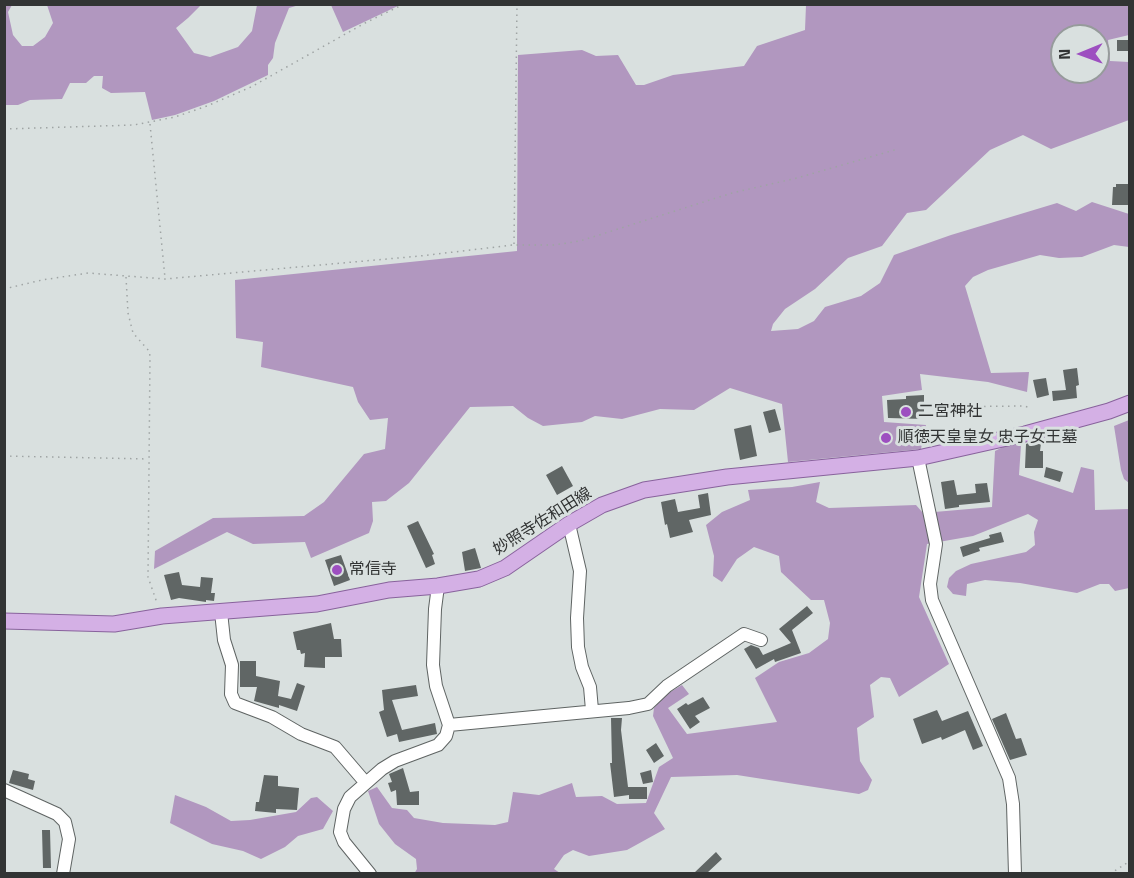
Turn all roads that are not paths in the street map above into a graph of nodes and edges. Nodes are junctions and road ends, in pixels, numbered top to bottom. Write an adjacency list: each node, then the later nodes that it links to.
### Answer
1 (1130, 403): 2 (main road, 妙照寺佐和田線)
2 (918, 458): 3 (main road, 妙照寺佐和田線); 14 (street)
3 (569, 524): 4 (main road, 妙照寺佐和田線); 8 (street)
4 (438, 586): 5 (main road, 妙照寺佐和田線); 9 (street)
5 (221, 612): 6 (main road, 妙照寺佐和田線); 10 (street)
6 (4, 621)
7 (761, 640): 8 (street)
8 (592, 710): 9 (street)
9 (449, 724): 10 (street)
10 (365, 782): 13 (street)
11 (4, 790): 12 (street)
12 (63, 873)
13 (370, 873)
14 (1015, 873)

